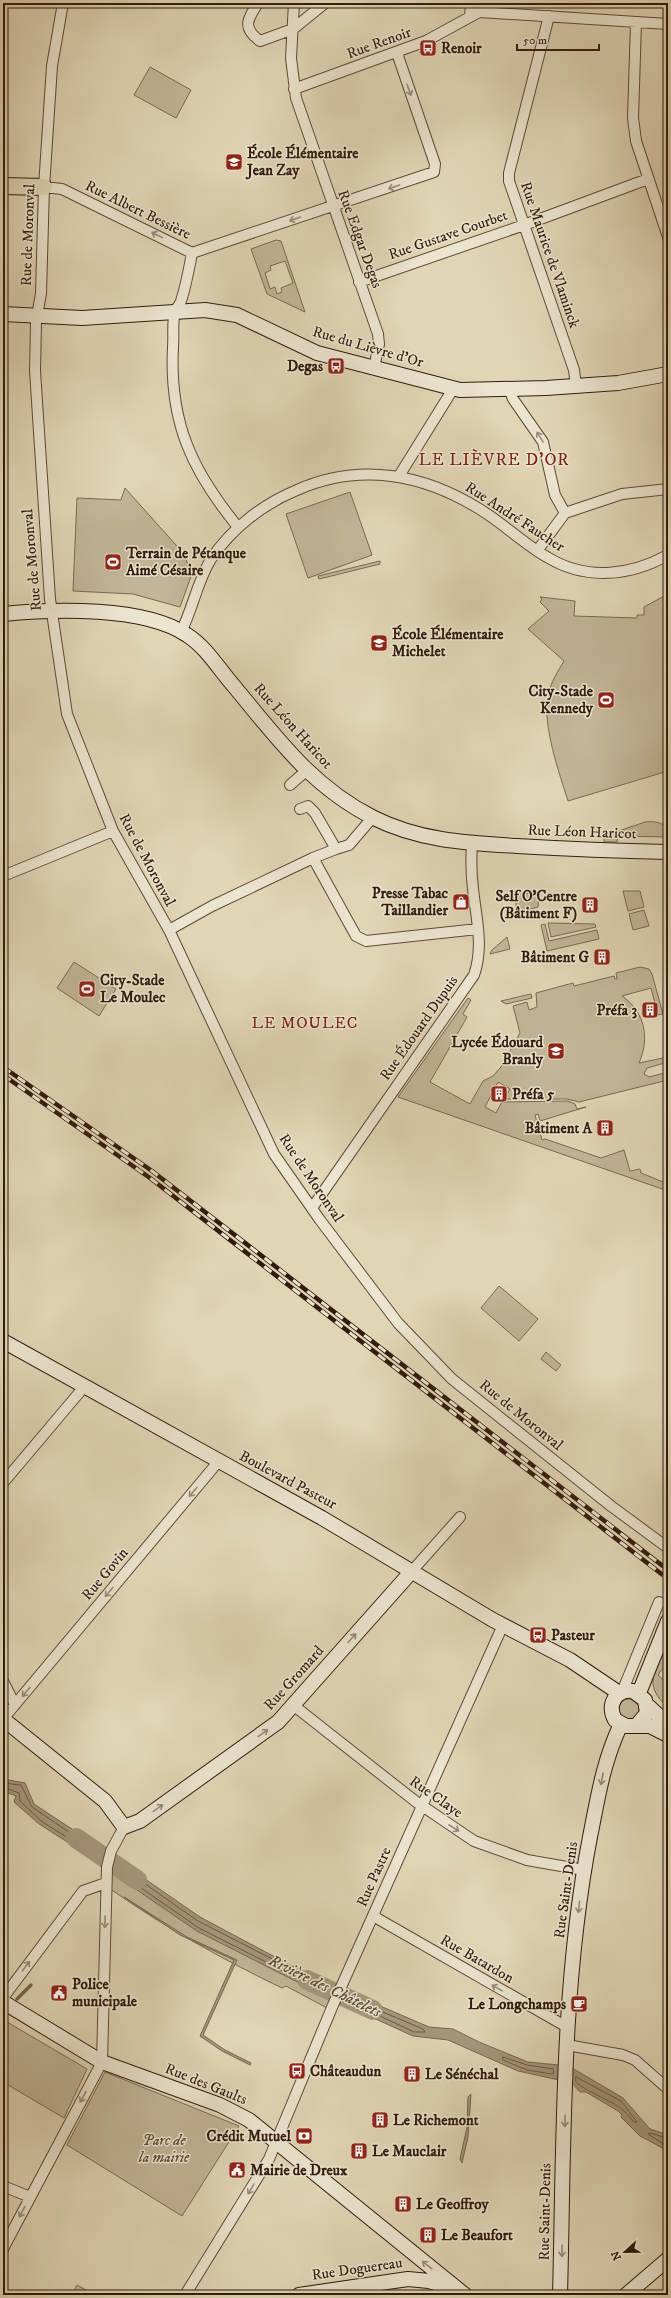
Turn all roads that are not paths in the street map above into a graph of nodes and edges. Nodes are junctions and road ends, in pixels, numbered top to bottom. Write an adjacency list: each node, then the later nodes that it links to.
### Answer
1 (63, 3): 15 (street, Rue de Moronval)
2 (258, 3): 10 (street)
3 (294, 3): 10 (street, Rue Edgar Degas)
4 (325, 3): 10 (street)
5 (470, 3): 7 (street)
6 (549, 16): 7 (street, Rue Renoir); 8 (street, Rue Renoir); 17 (street, Rue Maurice de Vlaminck)
7 (470, 17): 11 (street, Rue Renoir)
8 (636, 22): 9 (street, Rue Renoir); 13 (street)
9 (668, 24)
10 (293, 30): 12 (street, Rue Edgar Degas)
11 (397, 53): 12 (street, Rue Renoir); 16 (street, Rue Albert Bessière, one-way to 16)
12 (294, 89): 16 (street, Rue Edgar Degas)
13 (648, 178): 17 (street, Rue Gustave Courbet); 18 (street)
14 (3, 186): 15 (main road)
15 (44, 187): 19 (street, Rue Albert Bessière, one-way to 15); 23 (street, Rue de Moronval)
16 (332, 206): 19 (street, Rue Albert Bessière, one-way to 19); 20 (street, Rue Edgar Degas)
17 (524, 225): 20 (street, Rue Gustave Courbet); 26 (street, Rue Maurice de Vlaminck)
18 (668, 237)
19 (192, 253): 21 (street)
20 (359, 282): 24 (street, Rue Edgar Degas)
21 (175, 312): 23 (street, Rue du Lièvre d'Or); 24 (street, Rue du Lièvre d'Or); 32 (street)
22 (7, 314): 23 (street, Rue du Lièvre d'Or)
23 (38, 317): 35 (street, Rue de Moronval)
24 (374, 368): 27 (street, Rue du Lièvre d'Or)
25 (668, 374): 26 (street, Rue du Lièvre d'Or)
26 (576, 386): 28 (street, Rue du Lièvre d'Or)
27 (453, 389): 28 (street, Rue du Lièvre d'Or); 29 (street)
28 (509, 389): 31 (street, one-way to 28)
29 (399, 476): 32 (street, Rue André Faucher); 33 (street, Rue André Faucher)
30 (668, 489): 31 (street)
31 (565, 513): 33 (street)
32 (238, 527): 37 (street, Rue André Faucher)
33 (537, 550): 34 (street, Rue André Faucher)
34 (668, 555)
35 (52, 612): 36 (street, Rue Léon Haricot); 37 (street, Rue Léon Haricot); 42 (street, Rue de Moronval)
36 (3, 614)
37 (181, 632): 38 (street, Rue Léon Haricot)
38 (306, 771): 39 (street); 41 (street, Rue Léon Haricot)
39 (290, 785)
40 (300, 809): 44 (street)
41 (373, 817): 43 (street, Rue Léon Haricot); 44 (street)
42 (113, 831): 47 (street); 49 (street, Rue de Moronval)
43 (472, 843): 45 (street, Rue Léon Haricot); 48 (street, Rue Édouard Dupuis)
44 (336, 849): 46 (street)
45 (668, 852)
46 (313, 858): 48 (street); 49 (street)
47 (3, 876)
48 (478, 929): 50 (street, Rue Édouard Dupuis)
49 (168, 930): 50 (street, Rue de Moronval)
50 (312, 1208): 56 (street, Rue de Moronval)
51 (3, 1341): 52 (street, Boulevard Pasteur)
52 (84, 1386): 53 (street, Boulevard Pasteur); 54 (street)
53 (218, 1462): 57 (street, Boulevard Pasteur); 67 (street, Rue Govin, one-way to 67)
54 (3, 1483)
55 (460, 1517): 57 (street, Rue Gromard)
56 (668, 1548)
57 (412, 1571): 60 (street, Boulevard Pasteur); 65 (street, Rue Gromard, one-way to 57)
58 (659, 1602): 63 (street)
59 (668, 1621): 64 (street)
60 (503, 1625): 61 (street, Boulevard Pasteur); 74 (street, Rue Pastre)
61 (554, 1652): 63 (street, Boulevard Pasteur); 68 (street, Boulevard Pasteur)
62 (3, 1681): 67 (street)
63 (621, 1692): 64 (street); 68 (street)
64 (639, 1693): 66 (street)
65 (293, 1705): 74 (street, Rue Claye); 75 (street, Rue Gromard, one-way to 65)
66 (647, 1705): 71 (street); 72 (street)
67 (15, 1706): 69 (street, Rue Govin)
68 (611, 1706): 70 (street)
69 (3, 1719): 75 (street)
70 (621, 1724): 72 (street); 76 (street, Rue Saint-Denis, one-way to 76)
71 (668, 1724)
72 (637, 1725): 73 (street)
73 (668, 1735)
74 (422, 1806): 76 (street, Rue Claye, one-way to 76); 78 (street, Rue Pastre)
75 (124, 1827): 77 (street)
76 (584, 1870): 81 (street, Rue Saint-Denis, one-way to 81)
77 (106, 1883): 79 (street, one-way to 77); 83 (street, one-way to 83)
78 (373, 1916): 81 (street, Rue Batardon, one-way to 78); 85 (street, Rue Pastre)
79 (3, 1998)
80 (3, 2002): 83 (street, Rue des Gaults)
81 (567, 2027): 82 (street, Rue Saint-Denis)
82 (567, 2045): 84 (street); 93 (street, Rue Saint-Denis, one-way to 93)
83 (102, 2062): 85 (street, Rue des Gaults); 87 (street, one-way to 87)
84 (668, 2089)
85 (277, 2142): 90 (street, Rue des Gaults, one-way to 85); 91 (street, Rue Pastre, one-way to 91)
86 (3, 2186): 87 (street)
87 (30, 2197): 88 (street, one-way to 88)
88 (3, 2249)
89 (668, 2259): 94 (street)
90 (461, 2292): 92 (street, Rue Doguereau)
91 (185, 2295)
92 (299, 2295)
93 (560, 2295)
94 (626, 2295)

